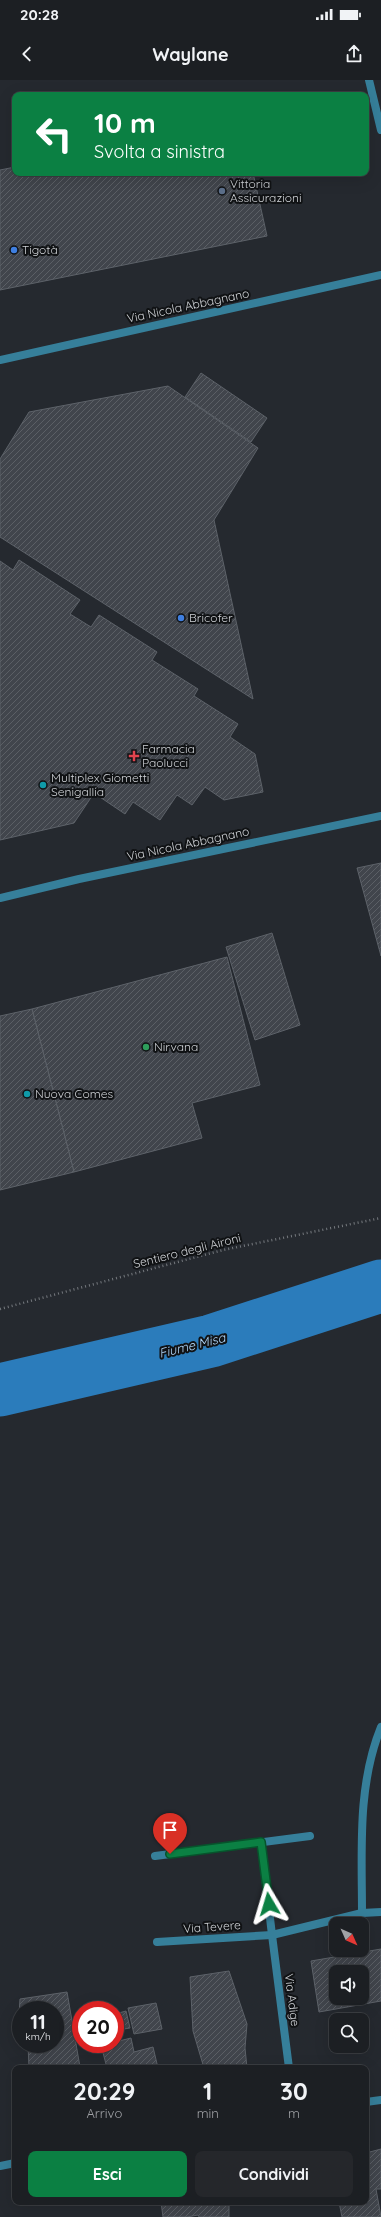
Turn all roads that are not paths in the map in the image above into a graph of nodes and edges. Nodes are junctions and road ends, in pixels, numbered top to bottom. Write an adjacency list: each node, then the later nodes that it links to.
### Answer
1 (369, 80): 2 (street)
2 (381, 130)
3 (381, 275): 4 (street, Via Nicola Abbagnano)
4 (0, 360)
5 (381, 816): 6 (street, Via Nicola Abbagnano)
6 (0, 898)
7 (381, 1727): 12 (street)
8 (310, 1836): 9 (street)
9 (261, 1842): 10 (street); 13 (street, Via Adige)
10 (155, 1856)
11 (381, 1912): 12 (street, Via Tevere)
12 (362, 1913): 13 (street, Via Tevere)
13 (272, 1935): 14 (street, Via Tevere); 15 (street, Via Adige)
14 (157, 1942)
15 (289, 2065)
16 (381, 2100): 17 (street)
17 (369, 2102)
18 (12, 2164): 19 (street)
19 (0, 2166)

